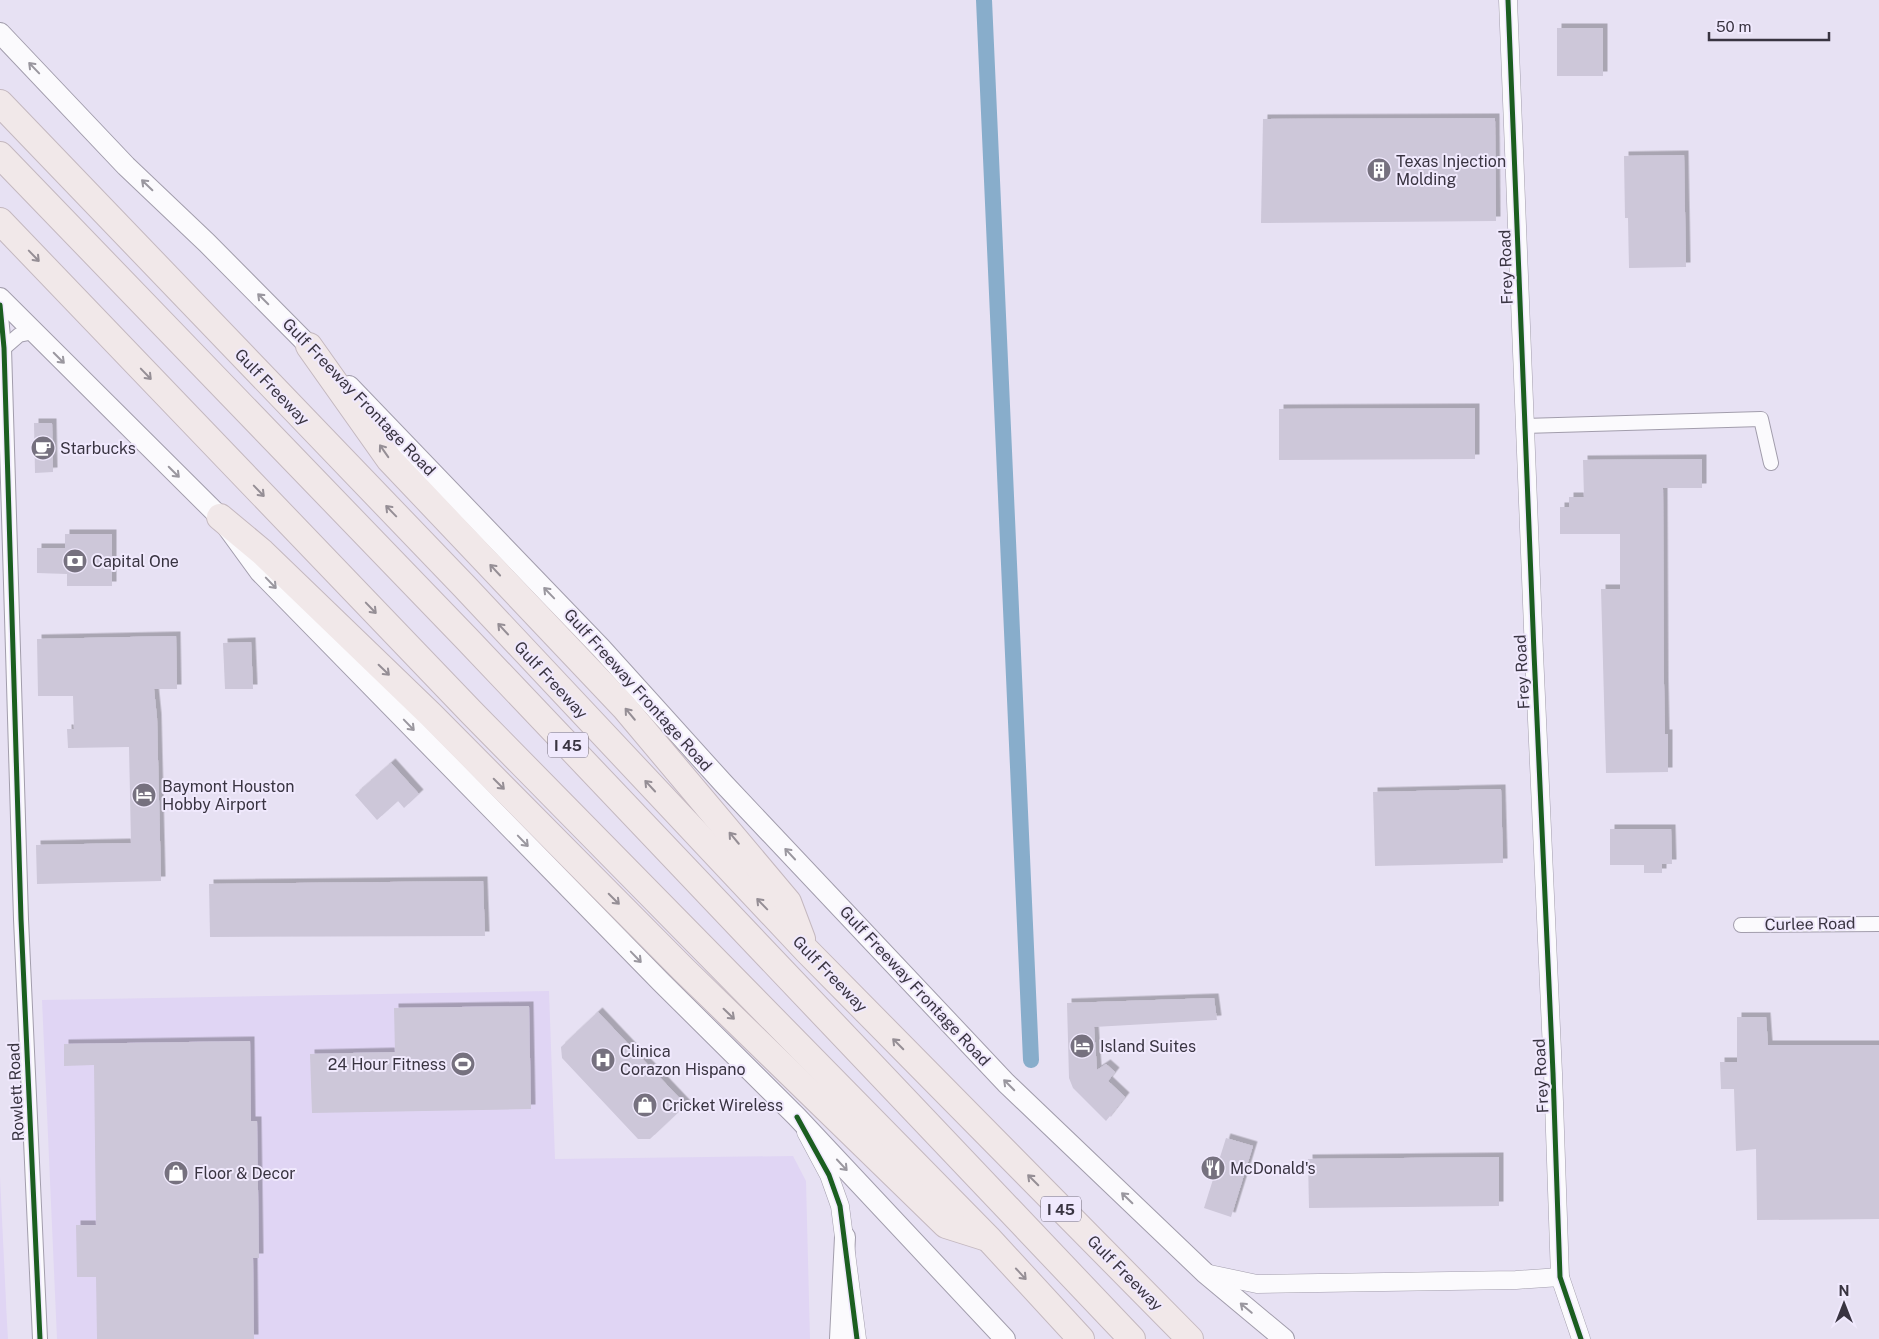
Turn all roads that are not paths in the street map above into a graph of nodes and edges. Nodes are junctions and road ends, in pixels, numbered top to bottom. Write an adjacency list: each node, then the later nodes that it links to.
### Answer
1 (1508, 0): 11 (street, Frey Road)
2 (0, 33): 9 (main road, Gulf Freeway Frontage Road, one-way to 2)
3 (0, 103): 16 (highway, Gulf Freeway / I 45, one-way to 3)
4 (0, 155): 27 (highway, Gulf Freeway / I 45)
5 (0, 221): 19 (highway, I 45, one-way to 19)
6 (0, 298): 8 (main road)
7 (0, 305): 10 (street, Rowlett Road)
8 (33, 332): 10 (street); 13 (main road, one-way to 13)
9 (310, 346): 16 (highway, one-way to 9); 20 (main road, Gulf Freeway Frontage Road, one-way to 9)
10 (4, 348): 22 (street, Rowlett Road)
11 (1524, 426): 12 (street); 21 (street, Frey Road)
12 (1771, 463)
13 (220, 517): 17 (main road, one-way to 17); 19 (highway, one-way to 19)
14 (1879, 924): 15 (street, Curlee Road)
15 (1741, 925)
16 (807, 952): 28 (highway, Gulf Freeway / I 45, one-way to 16)
17 (797, 1117): 18 (street); 25 (main road, one-way to 25)
18 (845, 1237): 23 (main road); 24 (street)
19 (988, 1238): 26 (highway, I 45, one-way to 26)
20 (1205, 1273): 21 (street); 29 (main road, Gulf Freeway Frontage Road, one-way to 20)
21 (1560, 1277): 30 (street, Frey Road)
22 (40, 1339)
23 (840, 1339)
24 (857, 1339)
25 (1005, 1339)
26 (1081, 1339)
27 (1132, 1339)
28 (1190, 1339)
29 (1284, 1339)
30 (1581, 1339)

